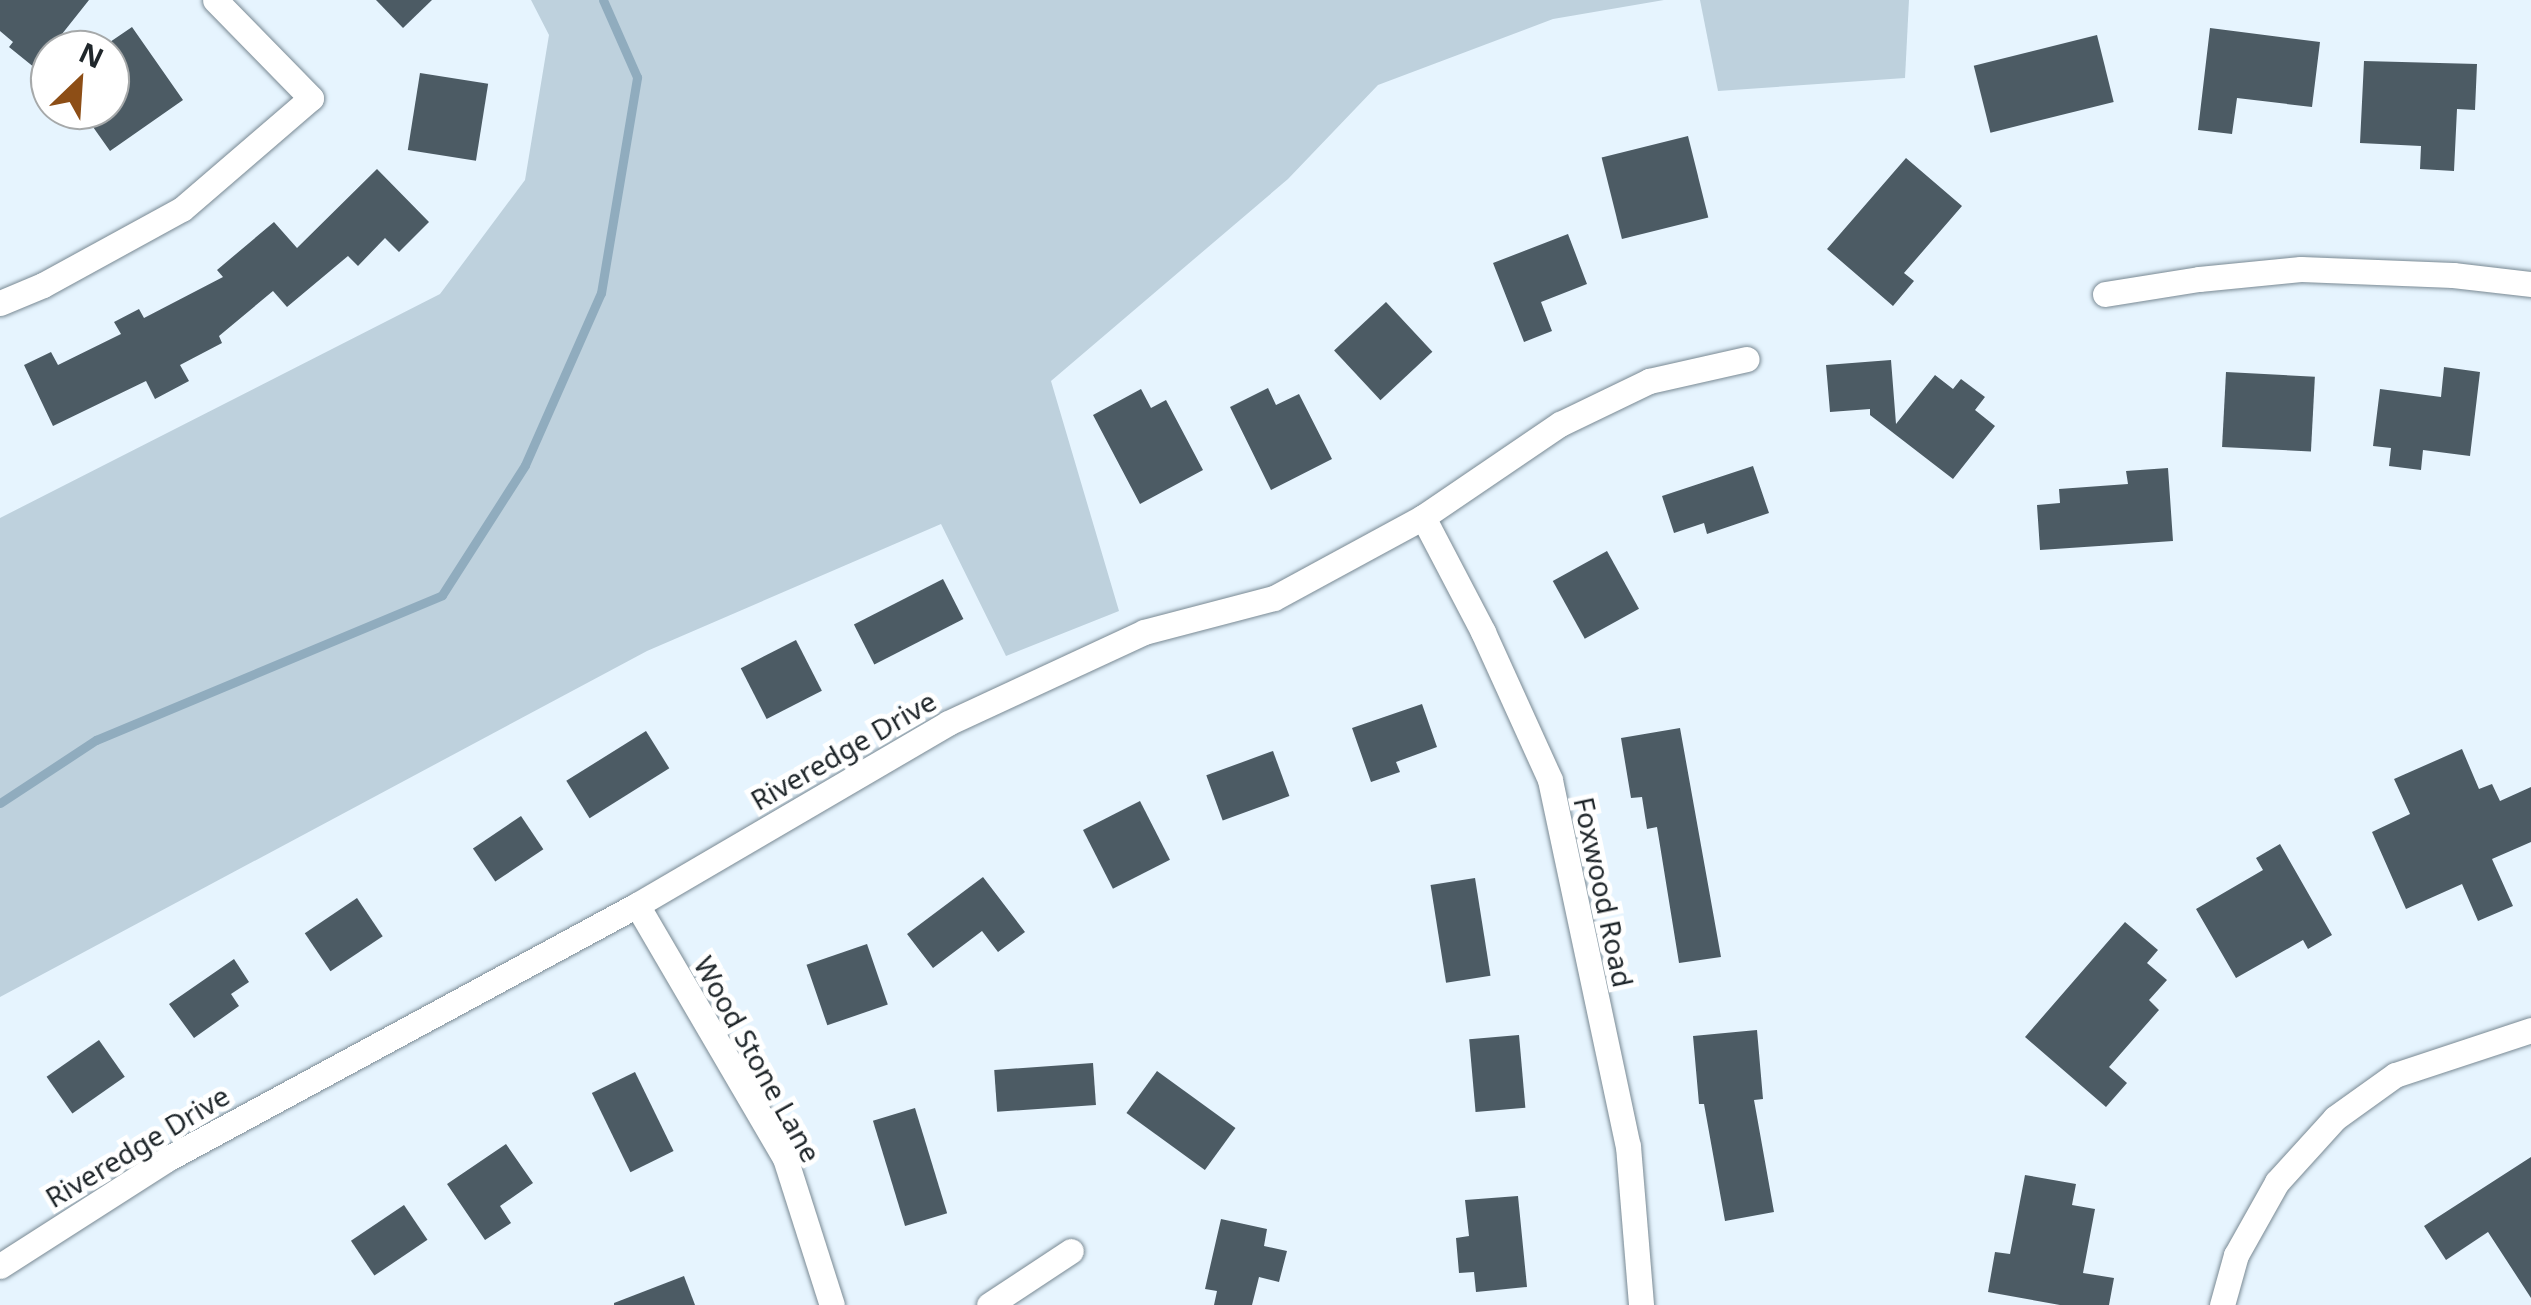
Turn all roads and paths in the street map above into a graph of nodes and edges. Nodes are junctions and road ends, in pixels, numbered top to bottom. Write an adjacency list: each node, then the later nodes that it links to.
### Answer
1 (215, 0): 4 (street)
2 (2531, 284): 3 (street)
3 (2105, 294)
4 (0, 303)
5 (1747, 359): 6 (street, Riveredge Drive)
6 (1424, 517): 7 (street, Riveredge Drive); 13 (street, Foxwood Road)
7 (638, 905): 10 (street, Riveredge Drive); 11 (street, Wood Stone Lane)
8 (2531, 1030): 14 (street)
9 (1070, 1250): 12 (street)
10 (0, 1266)
11 (832, 1305)
12 (989, 1305)
13 (1641, 1305)
14 (2222, 1305)

